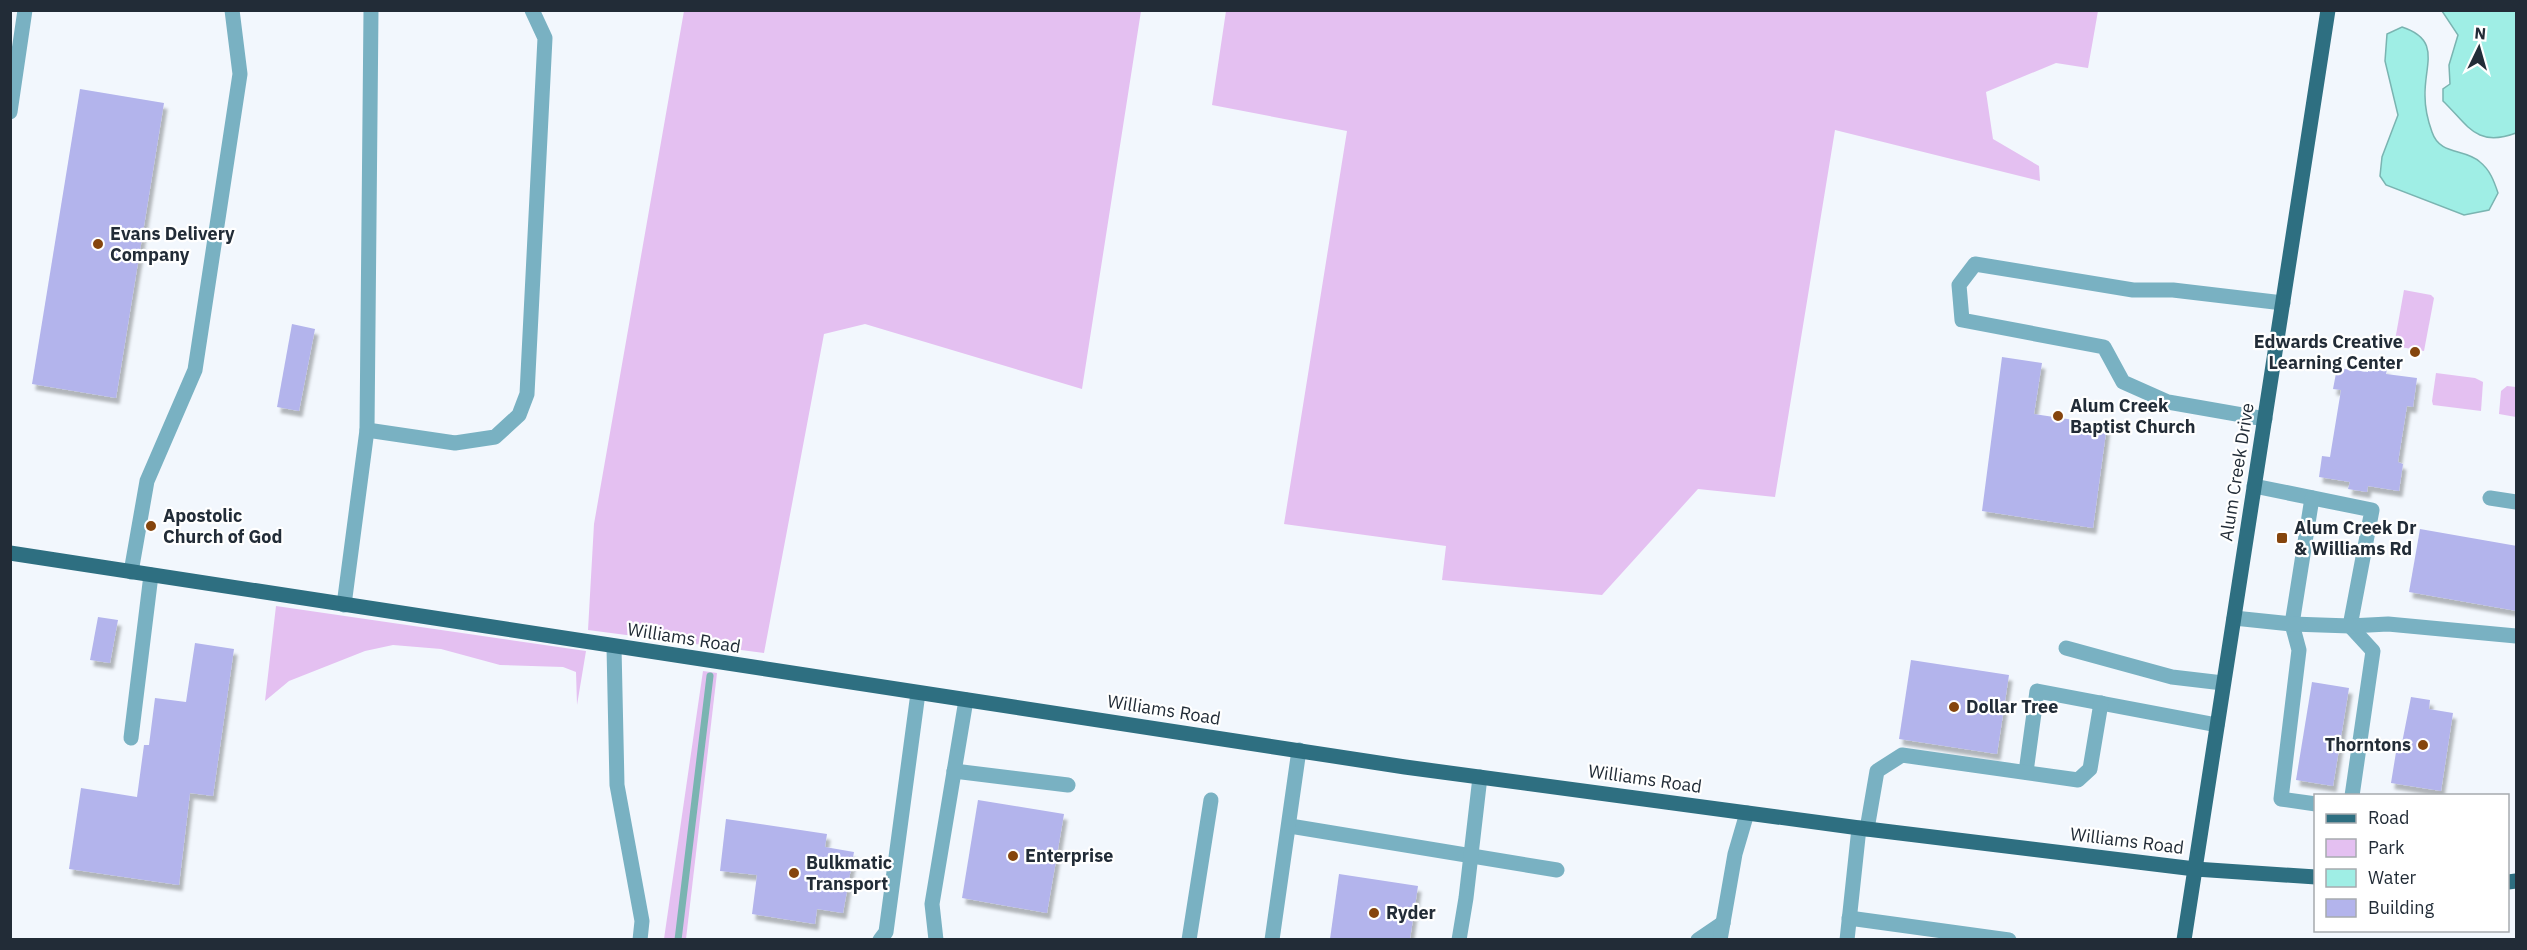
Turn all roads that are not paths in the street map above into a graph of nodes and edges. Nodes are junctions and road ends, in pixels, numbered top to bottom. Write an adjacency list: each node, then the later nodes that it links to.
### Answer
1 (25, 10): 6 (lane)
2 (232, 10): 15 (lane)
3 (371, 10): 9 (lane)
4 (532, 10): 9 (lane)
5 (2328, 10): 7 (main road, Alum Creek Drive)
6 (10, 112)
7 (2283, 303): 8 (main road, Alum Creek Drive); 8 (lane)
8 (2265, 419): 10 (main road, Alum Creek Drive)
9 (367, 430): 17 (lane)
10 (2254, 486): 11 (lane); 18 (main road, Alum Creek Drive)
11 (2312, 498): 19 (lane); 20 (lane)
12 (2490, 498): 13 (lane)
13 (2517, 502)
14 (10, 554): 15 (main road, Williams Road)
15 (131, 572): 16 (main road, Williams Road)
16 (151, 575): 17 (main road, Williams Road); 29 (lane)
17 (344, 605): 22 (main road, Williams Road)
18 (2234, 618): 19 (lane); 24 (main road, Alum Creek Drive)
19 (2292, 624): 20 (lane); 37 (lane)
20 (2350, 626): 21 (lane); 35 (lane)
21 (2517, 636)
22 (614, 647): 25 (main road, Williams Road); 47 (lane)
23 (2066, 648): 24 (lane)
24 (2223, 683): 28 (main road, Alum Creek Drive)
25 (918, 693): 26 (main road, Williams Road); 48 (lane)
26 (966, 700): 30 (main road, Williams Road); 31 (lane)
27 (2101, 703): 28 (lane); 32 (lane); 32 (lane)
28 (2217, 725): 42 (main road, Alum Creek Drive)
29 (131, 738)
30 (1299, 750): 33 (main road, Williams Road); 39 (lane)
31 (954, 771): 34 (lane); 49 (lane)
32 (2026, 772): 40 (lane)
33 (1480, 777): 38 (main road, Williams Road); 41 (lane)
34 (1068, 785)
35 (2352, 794)
36 (1211, 800): 50 (lane)
37 (2314, 804)
38 (1747, 813): 40 (main road, Williams Road); 46 (lane)
39 (1290, 826): 41 (lane); 51 (lane)
40 (1863, 828): 42 (main road, Williams Road); 45 (lane)
41 (1470, 856): 43 (lane); 52 (lane)
42 (2195, 869): 44 (main road, Williams Road); 57 (main road, Alum Creek Drive)
43 (1557, 870)
44 (2314, 877)
45 (1849, 918): 55 (lane); 56 (lane)
46 (1723, 923): 53 (lane); 54 (lane)
47 (640, 939)
48 (880, 939)
49 (936, 939)
50 (1189, 939)
51 (1272, 939)
52 (1459, 939)
53 (1698, 939)
54 (1720, 939)
55 (1847, 939)
56 (1999, 939)
57 (2184, 939)

